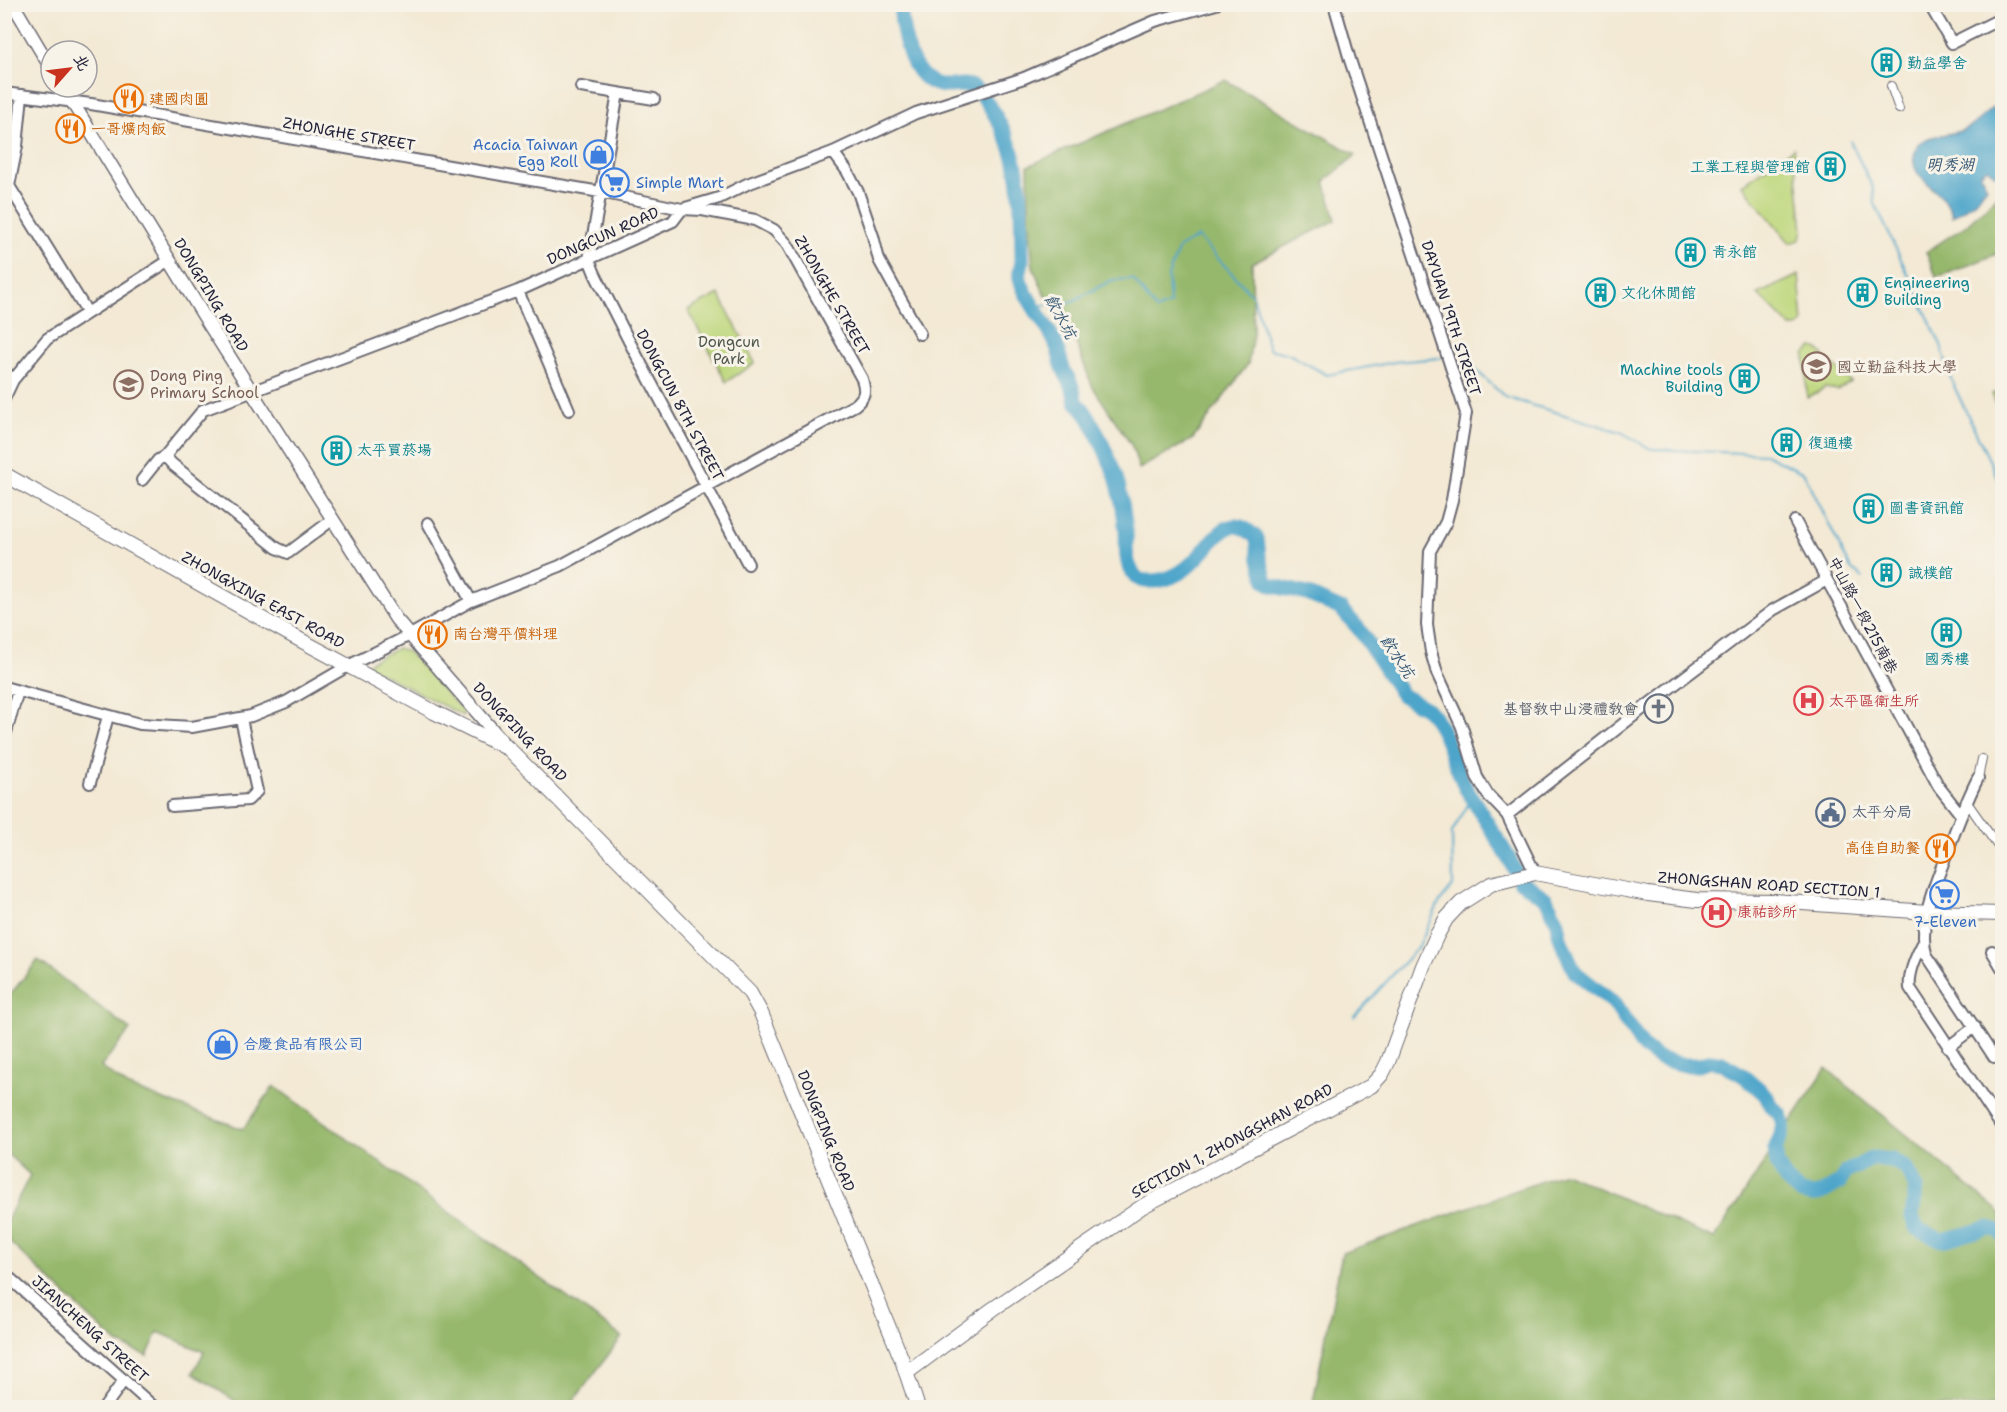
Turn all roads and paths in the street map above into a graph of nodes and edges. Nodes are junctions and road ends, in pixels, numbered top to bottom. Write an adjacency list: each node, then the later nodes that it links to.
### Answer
1 (13, 4): 6 (street)
2 (1216, 4): 15 (street, DONGCUN ROAD)
3 (1334, 4): 52 (street, DAYUAN 19TH STREET)
4 (1929, 4): 5 (street)
5 (2002, 18)
6 (39, 48)
7 (1891, 86): 14 (street)
8 (581, 87): 10 (street)
9 (4, 93): 11 (street, ZHONGHE STREET)
10 (618, 93): 12 (street); 17 (street)
11 (22, 95): 13 (street, ZHONGHE STREET); 16 (street)
12 (654, 99)
13 (72, 101): 17 (street, ZHONGHE STREET); 20 (street, DONGPING ROAD)
14 (1899, 109)
15 (833, 152): 18 (street, DONGCUN ROAD); 23 (street)
16 (7, 186): 22 (street)
17 (600, 192): 18 (street, ZHONGHE STREET); 19 (street)
18 (682, 209): 19 (street, DONGCUN ROAD); 32 (street, ZHONGHE STREET)
19 (590, 259): 21 (street, DONGCUN ROAD); 32 (street, DONGCUN 8TH STREET)
20 (170, 260): 22 (street); 26 (street, DONGPING ROAD)
21 (518, 291): 26 (street, DONGCUN ROAD); 28 (street)
22 (87, 312): 25 (street)
23 (920, 334)
24 (4, 370): 25 (street)
25 (13, 380): 27 (street)
26 (251, 391): 29 (street, DONGCUN ROAD); 33 (street, DONGPING ROAD)
27 (4, 399)
28 (569, 410)
29 (165, 456): 31 (street, DONGCUN ROAD); 33 (street)
30 (4, 474): 40 (main road, ZHONGXING EAST ROAD)
31 (142, 480)
32 (707, 486): 36 (street, DONGCUN 8TH STREET); 38 (street, ZHONGHE STREET)
33 (332, 520): 39 (street, DONGPING ROAD)
34 (1795, 521): 37 (street, 中山路一段215南巷)
35 (428, 524): 38 (street)
36 (748, 564)
37 (1827, 580): 52 (street); 53 (street, 中山路一段215南巷)
38 (471, 601): 39 (street, ZHONGHE STREET)
39 (410, 635): 40 (street, ZHONGHE STREET); 46 (street, DONGPING ROAD)
40 (348, 666): 44 (street, ZHONGHE STREET); 46 (main road, ZHONGXING EAST ROAD)
41 (4, 687): 42 (street, ZHONGHE STREET)
42 (18, 691): 43 (street, ZHONGHE STREET); 45 (street)
43 (108, 716): 44 (street, ZHONGHE STREET); 49 (street)
44 (241, 719): 51 (street)
45 (4, 740)
46 (509, 749): 66 (main road, DONGPING ROAD)
47 (1982, 759): 48 (street)
48 (1978, 778): 50 (street)
49 (90, 783)
50 (1966, 801): 53 (street); 54 (street)
51 (172, 806)
52 (1507, 815): 55 (street, DAYUAN 19TH STREET)
53 (1961, 815): 56 (street)
54 (2002, 852)
55 (1535, 873): 56 (main road, ZHONGSHAN ROAD SECTION 1); 66 (main road, SECTION 1, ZHONGSHAN ROAD)
56 (1928, 912): 57 (main road, ZHONGSHAN ROAD SECTION 1); 58 (street)
57 (2002, 914)
58 (1923, 943): 61 (street); 62 (street)
59 (1992, 951): 60 (street)
60 (2002, 968)
61 (1975, 1027): 62 (street); 63 (street)
62 (1948, 1047): 64 (street)
63 (1994, 1057)
64 (2002, 1127)
65 (4, 1273): 67 (street, JIANCHENG STREET)
66 (906, 1373): 70 (main road, DONGPING ROAD)
67 (124, 1380): 68 (street); 69 (street, JIANCHENG STREET)
68 (104, 1407)
69 (155, 1407)
70 (918, 1407)

